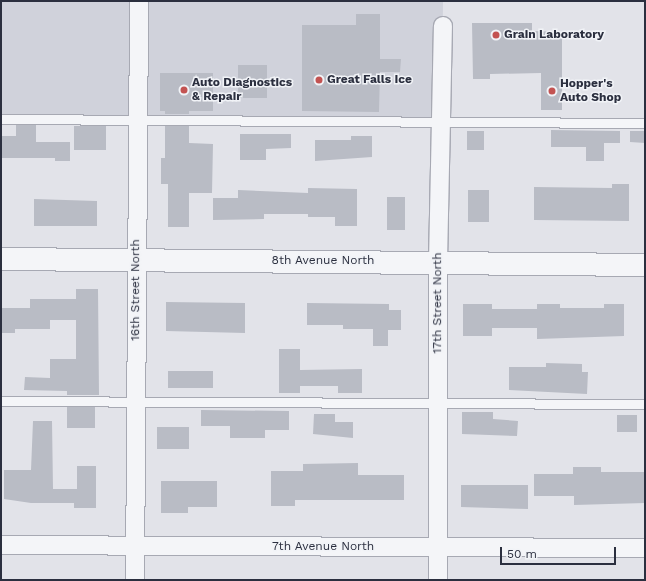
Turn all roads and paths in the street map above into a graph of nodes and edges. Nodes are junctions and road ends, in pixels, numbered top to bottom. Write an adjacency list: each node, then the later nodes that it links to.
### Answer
1 (139, 1): 4 (street, 16th Street North)
2 (443, 26): 5 (street, 17th Street North)
3 (1, 119): 4 (lane)
4 (138, 120): 5 (lane); 8 (street, 16th Street North)
5 (442, 121): 6 (lane); 9 (street, 17th Street North)
6 (645, 123)
7 (1, 259): 8 (street, 8th Avenue North)
8 (136, 260): 9 (street, 8th Avenue North); 12 (street, 16th Street North)
9 (438, 262): 10 (street, 8th Avenue North); 13 (street, 17th Street North)
10 (645, 265)
11 (1, 401): 12 (lane)
12 (135, 402): 13 (lane); 16 (street, 16th Street North)
13 (438, 404): 14 (lane); 17 (street, 17th Street North)
14 (645, 404)
15 (1, 545): 16 (street, 7th Avenue North)
16 (135, 546): 17 (street, 7th Avenue North); 19 (street, 16th Street North)
17 (438, 548): 18 (street, 7th Avenue North); 20 (street, 17th Street North)
18 (645, 548)
19 (134, 580)
20 (438, 580)

